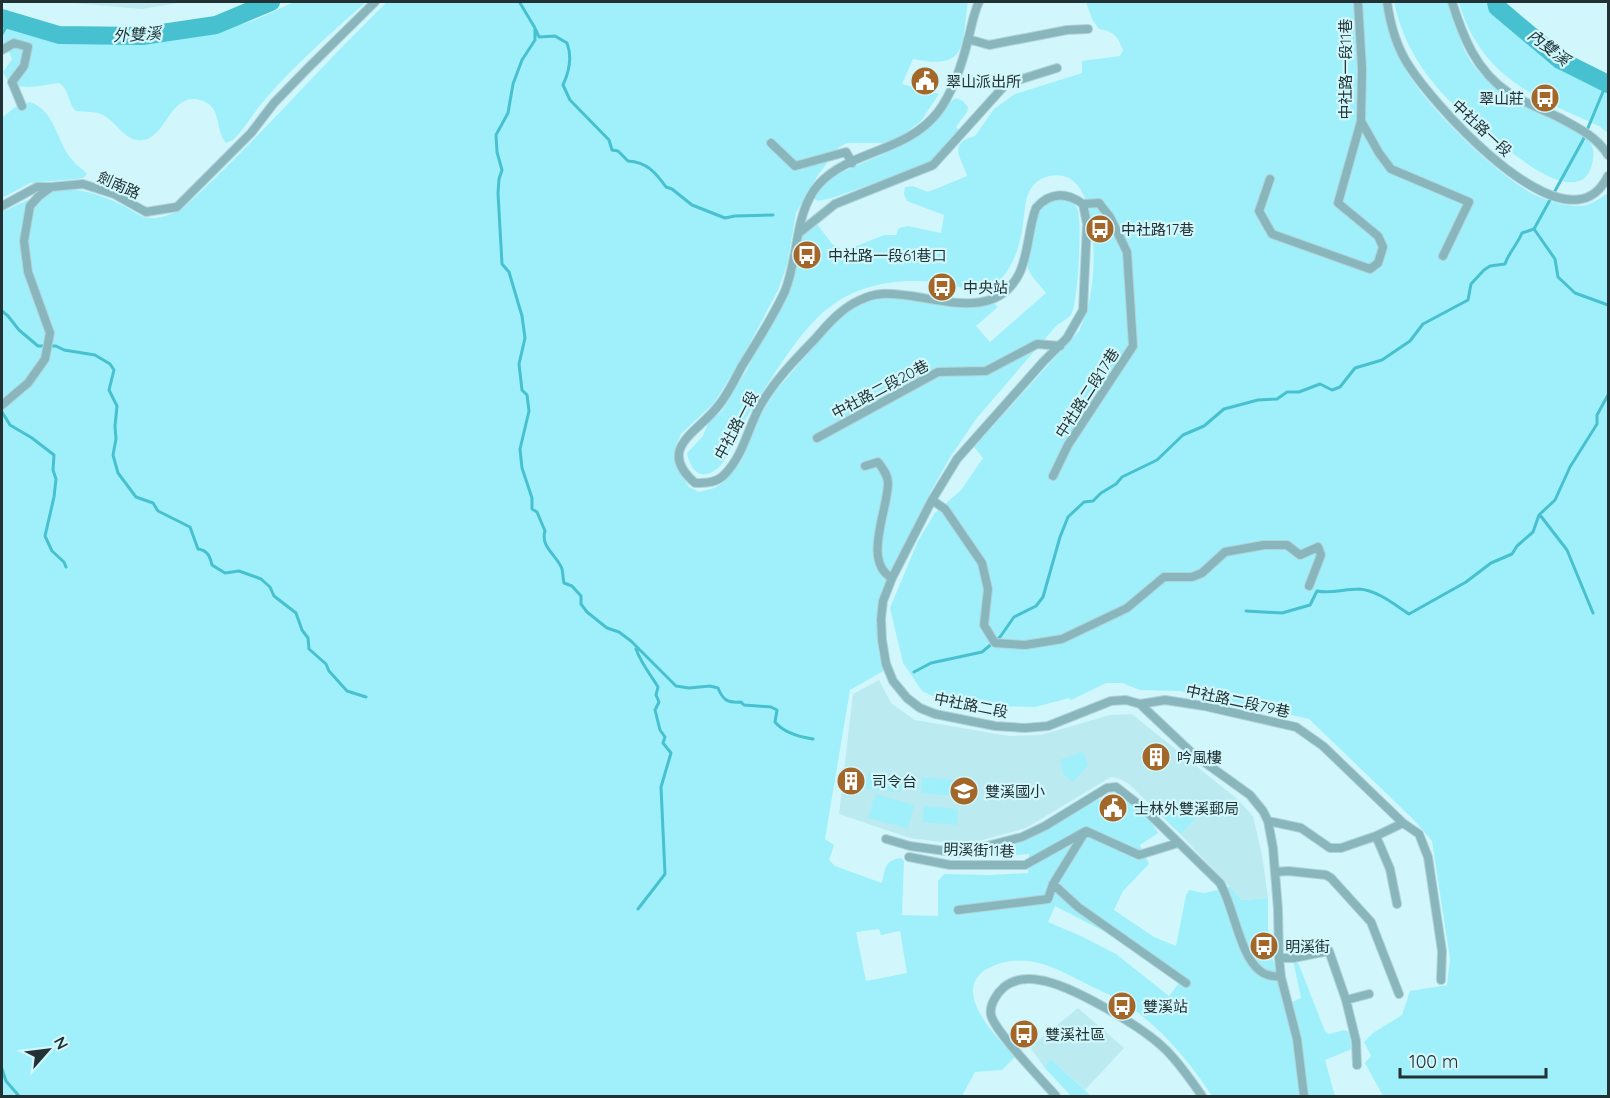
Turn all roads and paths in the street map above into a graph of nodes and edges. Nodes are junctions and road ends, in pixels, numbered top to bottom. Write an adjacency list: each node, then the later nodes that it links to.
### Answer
1 (375, 2): 17 (street, 劍南路)
2 (979, 2): 7 (street, 中社路一段)
3 (1358, 2): 11 (street, 中社路一段11巷)
4 (1387, 2): 15 (street, 中社路一段)
5 (1452, 2): 13 (street)
6 (1088, 29): 7 (street)
7 (968, 39): 14 (street, 中社路一段)
8 (2, 50): 10 (street)
9 (1057, 68): 20 (street)
10 (22, 106)
11 (1361, 121): 16 (street, 中社路一段11巷); 21 (street)
12 (771, 143): 14 (street)
13 (1608, 155)
14 (852, 163): 20 (street, 中社路一段)
15 (1608, 176)
16 (1270, 179)
17 (51, 187): 19 (street, 劍南路); 23 (street)
18 (1083, 204): 20 (street, 中社路一段); 22 (street, 中社路二段); 26 (street, 中社路二段17巷)
19 (2, 206)
20 (799, 232)
21 (1443, 256)
22 (1059, 346): 24 (street, 中社路二段20巷); 27 (street, 中社路二段)
23 (2, 405)
24 (817, 438)
25 (865, 466): 28 (street)
26 (1053, 476)
27 (932, 500): 28 (street, 中社路二段); 29 (street)
28 (892, 578): 30 (street, 中社路二段)
29 (1309, 586)
30 (1140, 704): 31 (street); 32 (street, 中社路二段79巷)
31 (1268, 821): 34 (street); 38 (street)
32 (1403, 823): 34 (street); 44 (street, 中社路二段79巷)
33 (1086, 831): 36 (street); 37 (street, 明溪街11巷); 39 (street)
34 (1376, 836): 40 (street)
35 (886, 839): 36 (street)
36 (1178, 843): 43 (street)
37 (909, 857)
38 (1275, 872): 42 (street); 47 (street)
39 (1053, 884): 41 (street); 45 (street)
40 (1396, 904)
41 (958, 910)
42 (1279, 958): 43 (street); 48 (street)
43 (1281, 977): 52 (street)
44 (1441, 980)
45 (1186, 982)
46 (1369, 994): 48 (street)
47 (1399, 994)
48 (1346, 1000): 49 (street)
49 (1357, 1065)
50 (1056, 1096): 51 (street)
51 (1202, 1096)
52 (1304, 1096)

